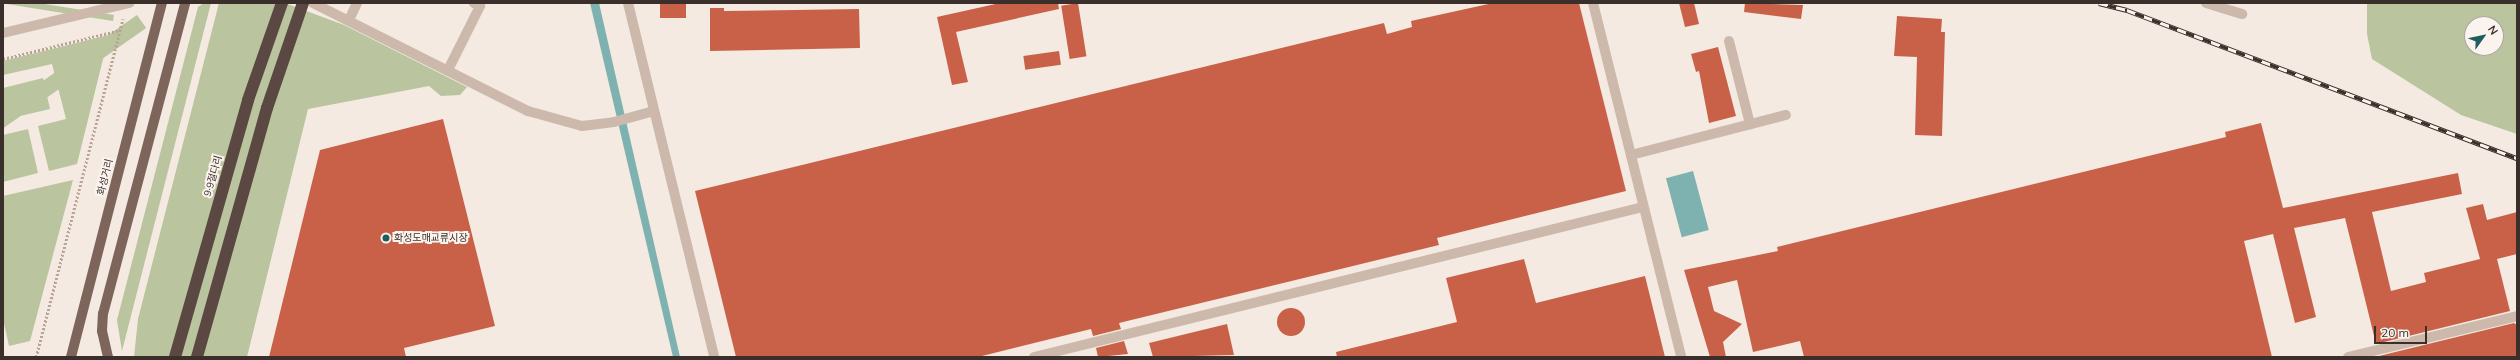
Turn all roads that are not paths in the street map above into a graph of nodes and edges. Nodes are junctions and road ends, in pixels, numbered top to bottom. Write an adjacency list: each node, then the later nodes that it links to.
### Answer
1 (128, 3): 14 (street)
2 (162, 3): 23 (main road, 화성거리)
3 (185, 3): 24 (main road)
4 (282, 3): 25 (highway, 9·9절다리)
5 (303, 3): 26 (highway)
6 (313, 3): 13 (street)
7 (358, 3): 13 (street)
8 (474, 3): 16 (street)
9 (628, 3): 17 (street)
10 (1593, 3): 20 (street)
11 (2206, 3): 12 (street)
12 (2242, 14)
13 (349, 20): 16 (street)
14 (3, 33)
15 (1729, 41): 19 (street)
16 (448, 70): 17 (street)
17 (654, 111): 27 (street)
18 (1786, 115): 19 (street)
19 (1750, 124): 20 (street)
20 (1639, 153): 21 (street)
21 (1643, 207): 28 (street); 29 (street)
22 (2517, 316): 30 (street)
23 (71, 357)
24 (108, 357)
25 (175, 357)
26 (197, 357)
27 (714, 357)
28 (1034, 357)
29 (1681, 357)
30 (2348, 357)

